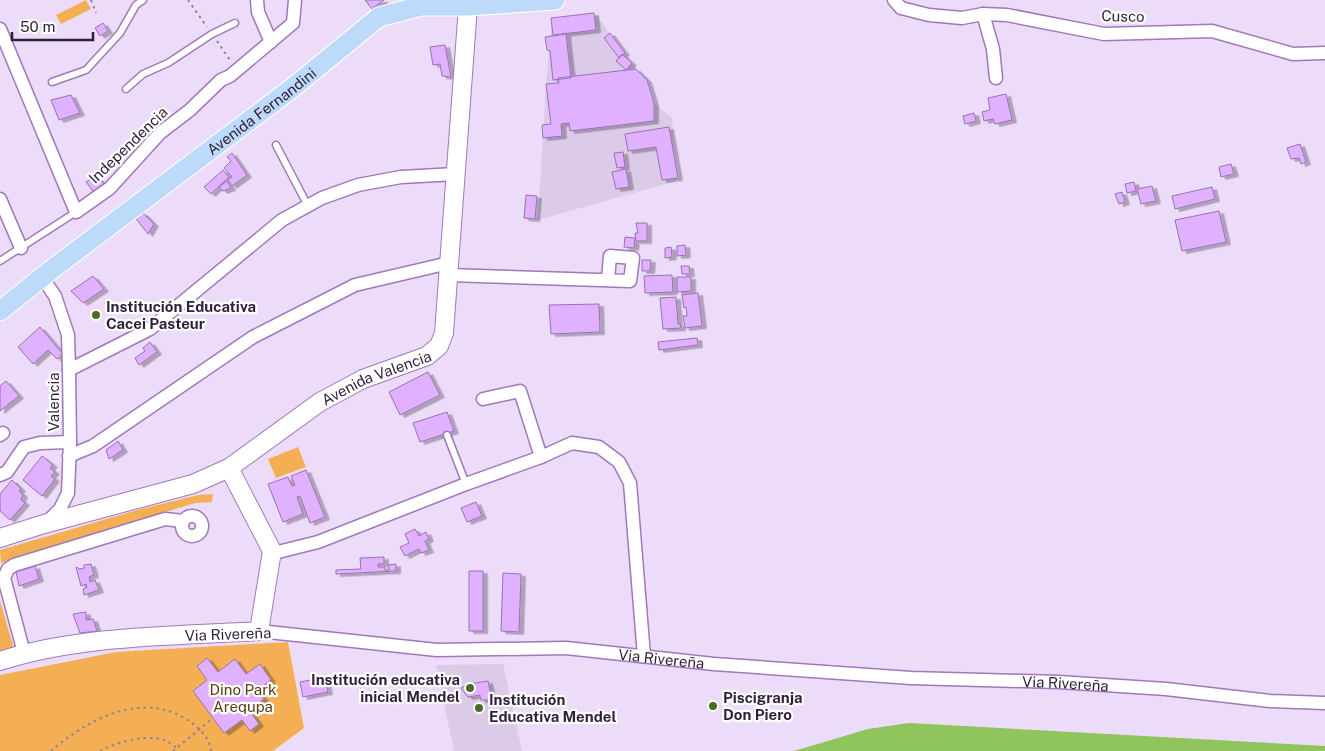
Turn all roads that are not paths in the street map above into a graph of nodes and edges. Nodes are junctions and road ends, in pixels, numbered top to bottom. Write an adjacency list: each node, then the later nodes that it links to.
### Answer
1 (143, 0): 15 (lane)
2 (258, 0): 12 (street)
3 (295, 0): 12 (street, Independencia)
4 (400, 0): 9 (street)
5 (556, 0): 7 (main road, Avenida Fernandini)
6 (894, 0): 8 (street, Cusco)
7 (468, 6): 9 (main road, Avenida Fernandini); 18 (street, Avenida Valencia)
8 (983, 14): 13 (street, Cusco); 14 (street)
9 (379, 17): 25 (main road, Avenida Fernandini)
10 (236, 23): 16 (lane)
11 (0, 29): 21 (street)
12 (271, 42): 21 (street, Independencia)
13 (1325, 53)
14 (996, 78)
15 (52, 82)
16 (126, 89)
17 (276, 145): 20 (lane)
18 (456, 174): 20 (street); 24 (street, Avenida Valencia)
19 (0, 199): 22 (street)
20 (308, 206): 28 (street)
21 (76, 212): 22 (lane, Independencia)
22 (21, 248): 23 (lane, Independencia)
23 (0, 261)
24 (449, 269): 26 (street); 32 (street); 34 (street, Avenida Valencia)
25 (42, 277): 27 (main road, Avenida Fernandini); 28 (street, Valencia)
26 (608, 280)
27 (0, 311)
28 (70, 370): 31 (street, Valencia)
29 (482, 399): 33 (street)
30 (446, 435): 36 (lane)
31 (70, 442): 32 (street, Valencia); 35 (street)
32 (70, 456): 38 (street, Valencia)
33 (541, 457): 36 (street); 43 (street)
34 (229, 468): 38 (street, Avenida Valencia); 40 (street)
35 (0, 475)
36 (466, 484): 40 (street)
37 (184, 521): 42 (street)
38 (44, 524): 39 (street, Avenida Valencia)
39 (0, 538)
40 (272, 551): 41 (street)
41 (259, 631): 42 (street, Via Rivereña); 43 (street, Via Rivereña)
42 (24, 653): 44 (street, Via Rivereña)
43 (644, 656): 45 (street, Via Rivereña)
44 (0, 661)
45 (1325, 703)

